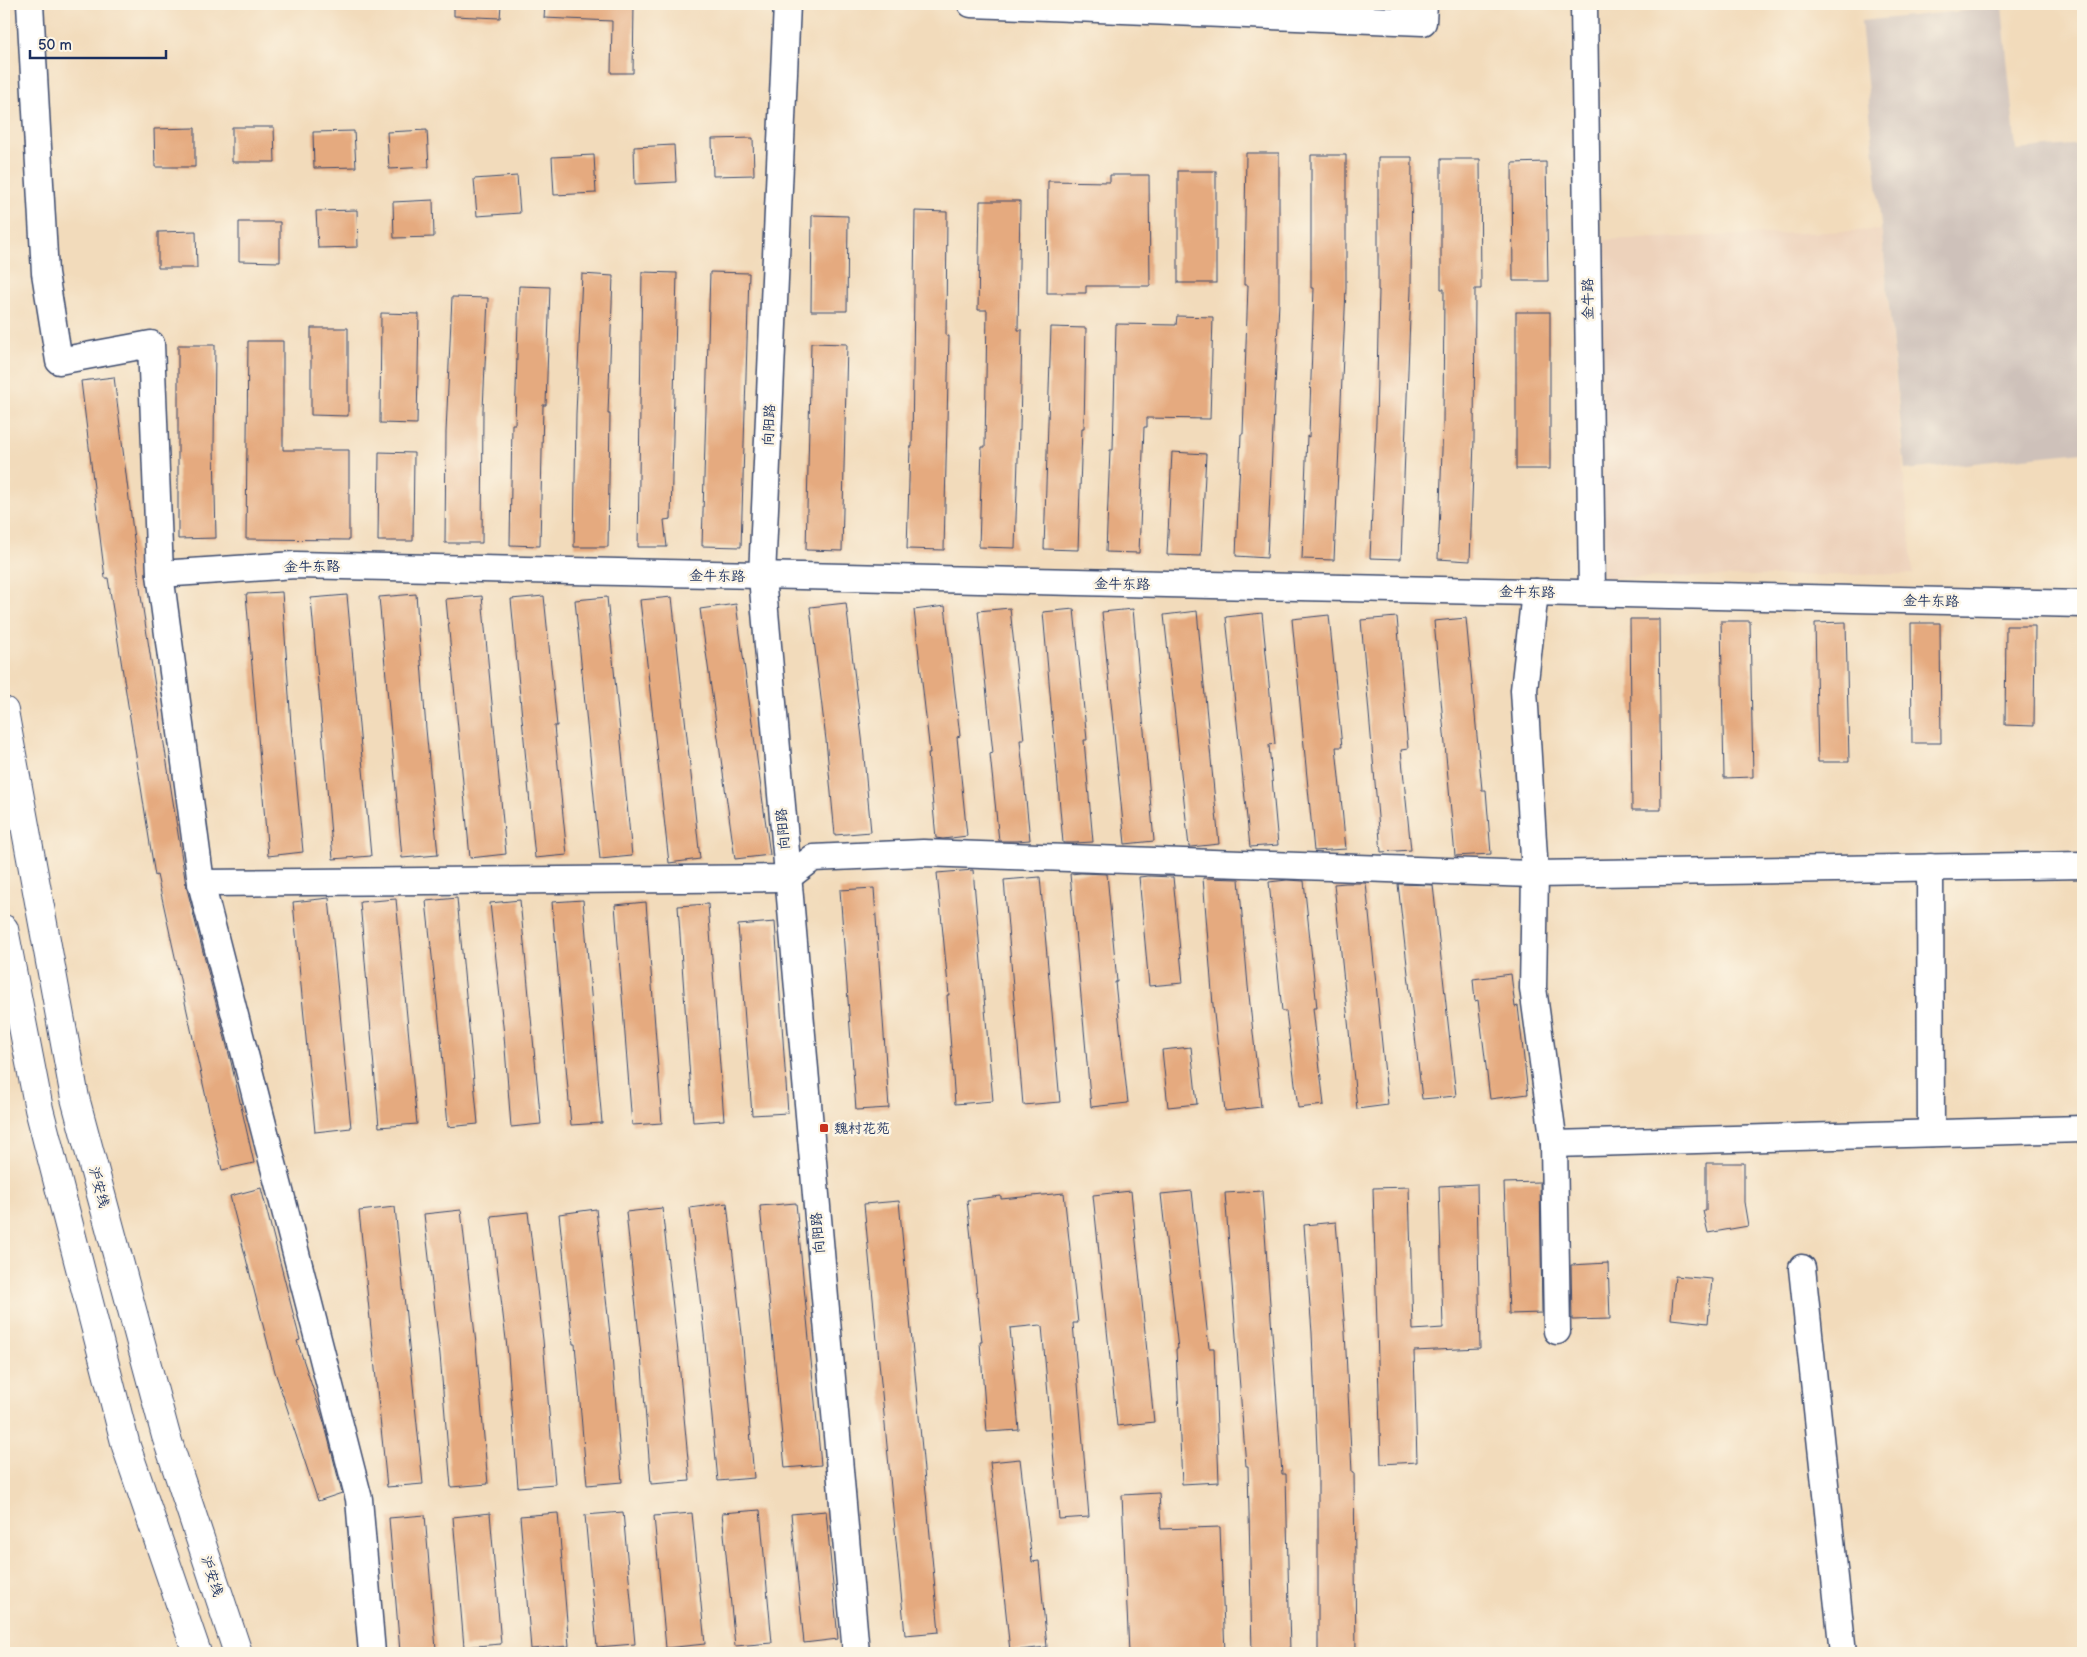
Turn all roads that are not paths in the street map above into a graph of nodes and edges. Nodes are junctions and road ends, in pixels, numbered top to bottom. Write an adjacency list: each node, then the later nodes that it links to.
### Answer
1 (30, 4): 6 (street)
2 (787, 4): 7 (street, 向阳路)
3 (971, 4): 4 (street)
4 (1424, 4)
5 (1584, 4): 9 (street, 金牛路)
6 (160, 574): 7 (street, 金牛东路); 16 (street)
7 (762, 577): 8 (street, 金牛东路); 15 (street, 向阳路)
8 (1535, 592): 9 (street, 金牛东路); 14 (street)
9 (1592, 594): 10 (street, 金牛东路)
10 (2083, 604)
11 (4, 711): 24 (highway, 沪安线)
12 (2083, 865): 13 (street)
13 (1930, 867): 14 (street); 19 (street)
14 (1535, 874): 15 (street); 20 (street)
15 (787, 878): 16 (street); 26 (street, 向阳路)
16 (201, 883): 25 (street)
17 (4, 929): 23 (highway)
18 (2083, 1130): 19 (street)
19 (1931, 1133): 20 (street)
20 (1554, 1144): 22 (street)
21 (1802, 1268): 27 (street)
22 (1557, 1331)
23 (197, 1653)
24 (238, 1653)
25 (372, 1653)
26 (856, 1653)
27 (1844, 1653)

